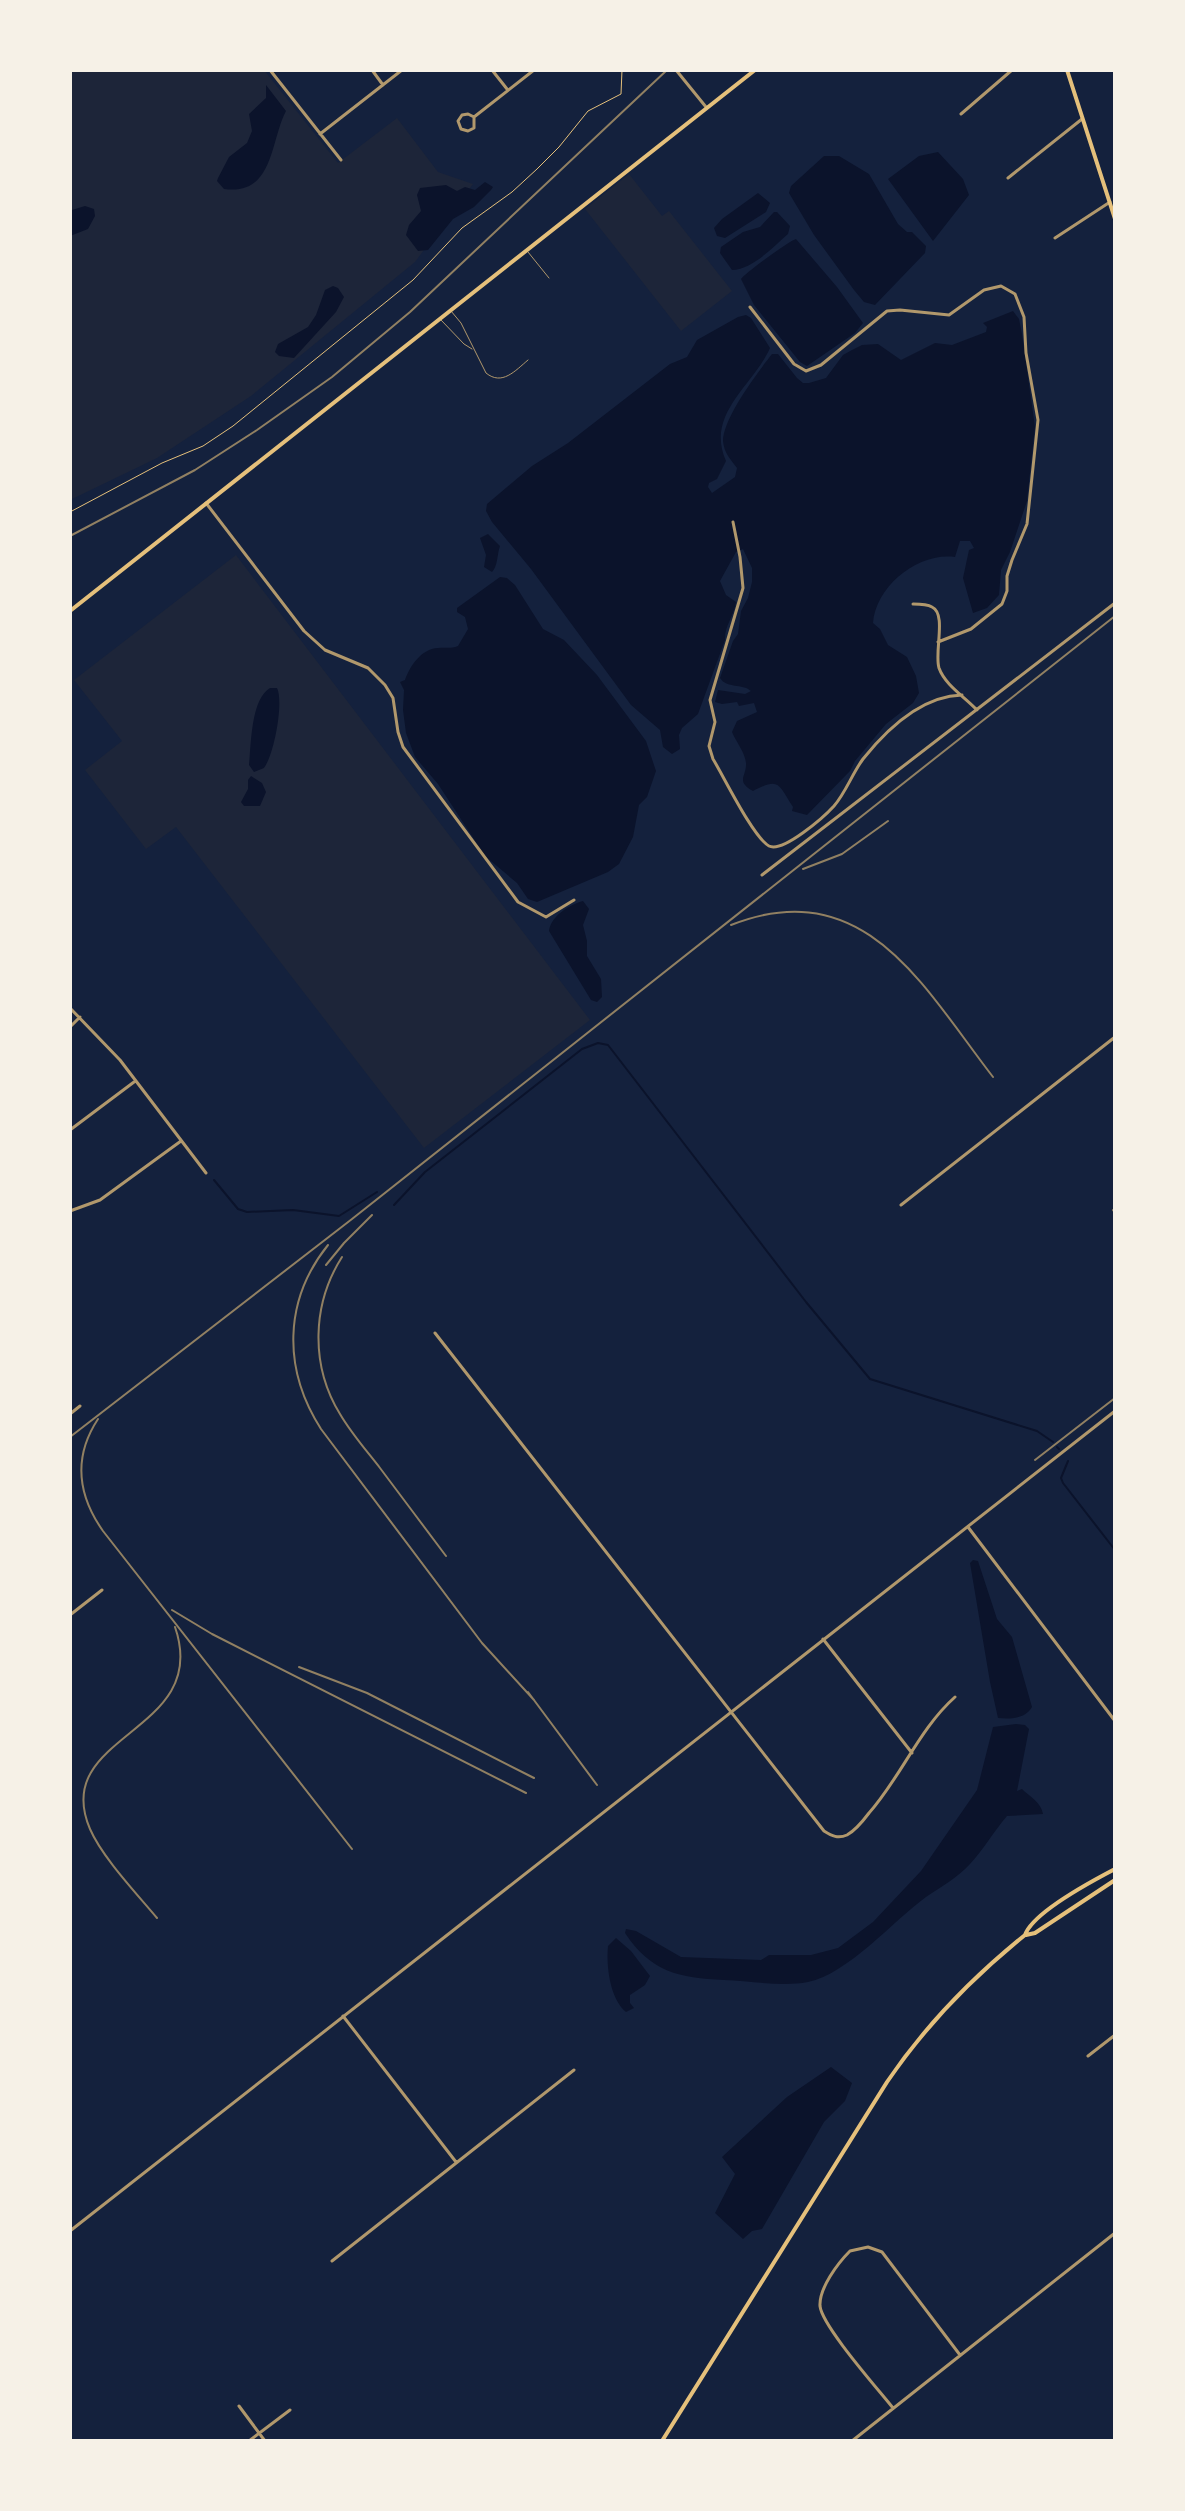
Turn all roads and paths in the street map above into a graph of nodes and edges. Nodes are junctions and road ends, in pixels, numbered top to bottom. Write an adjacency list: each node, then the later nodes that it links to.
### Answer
1 (270, 70): 17 (street)
2 (372, 70): 11 (street)
3 (402, 70): 11 (street)
4 (492, 70): 12 (street)
5 (534, 70): 12 (street)
6 (622, 70): 31 (path)
7 (676, 70): 13 (street)
8 (755, 70): 13 (main road)
9 (1012, 70): 14 (street)
10 (1067, 70): 16 (main road)
11 (383, 85): 17 (street)
12 (508, 90): 15 (street)
13 (707, 108): 23 (main road)
14 (961, 114)
15 (474, 117): 15 (street)
16 (1082, 119): 19 (street); 20 (main road)
17 (319, 134): 18 (street)
18 (341, 160)
19 (1008, 178)
20 (1110, 202): 21 (main road); 22 (street)
21 (1115, 219)
22 (1055, 238)
23 (527, 250): 24 (lane); 26 (main road)
24 (549, 278)
25 (750, 307): 36 (street)
26 (450, 310): 27 (main road); 28 (lane)
27 (439, 319): 28 (lane); 30 (main road)
28 (475, 350): 29 (lane)
29 (528, 360)
30 (206, 503): 35 (main road); 40 (street)
31 (70, 512)
32 (733, 522): 37 (street)
33 (1115, 603): 38 (street)
34 (913, 604): 36 (street)
35 (70, 611)
36 (938, 642): 37 (street)
37 (962, 695): 38 (street)
38 (977, 710): 39 (street)
39 (762, 875)
40 (574, 900)
41 (70, 1008): 42 (street)
42 (80, 1017): 43 (street); 45 (street)
43 (70, 1027)
44 (1115, 1037): 49 (street)
45 (135, 1081): 46 (street); 47 (street)
46 (70, 1130)
47 (182, 1141): 48 (street); 50 (street)
48 (206, 1173)
49 (901, 1205)
50 (70, 1211)
51 (435, 1333): 60 (street)
52 (80, 1406): 54 (street)
53 (1115, 1411): 55 (street)
54 (70, 1414)
55 (968, 1527): 58 (street); 61 (street)
56 (102, 1590): 57 (street)
57 (70, 1615)
58 (823, 1639): 60 (street); 62 (street)
59 (955, 1697): 62 (street)
60 (730, 1712): 62 (street); 66 (street)
61 (1115, 1721)
62 (912, 1753)
63 (1115, 1869): 65 (main road)
64 (1115, 1880): 65 (main road)
65 (1025, 1935): 81 (main road)
66 (343, 2016): 70 (street); 71 (street)
67 (1115, 2035): 68 (street)
68 (1088, 2056)
69 (574, 2070): 70 (street)
70 (457, 2162): 73 (street)
71 (70, 2231)
72 (1115, 2233): 74 (street)
73 (332, 2261)
74 (960, 2355): 76 (street); 76 (street)
75 (239, 2406): 78 (street)
76 (893, 2408): 82 (street)
77 (290, 2410): 78 (street)
78 (259, 2433): 79 (street); 80 (street)
79 (249, 2441)
80 (265, 2441)
81 (662, 2441)
82 (852, 2441)

